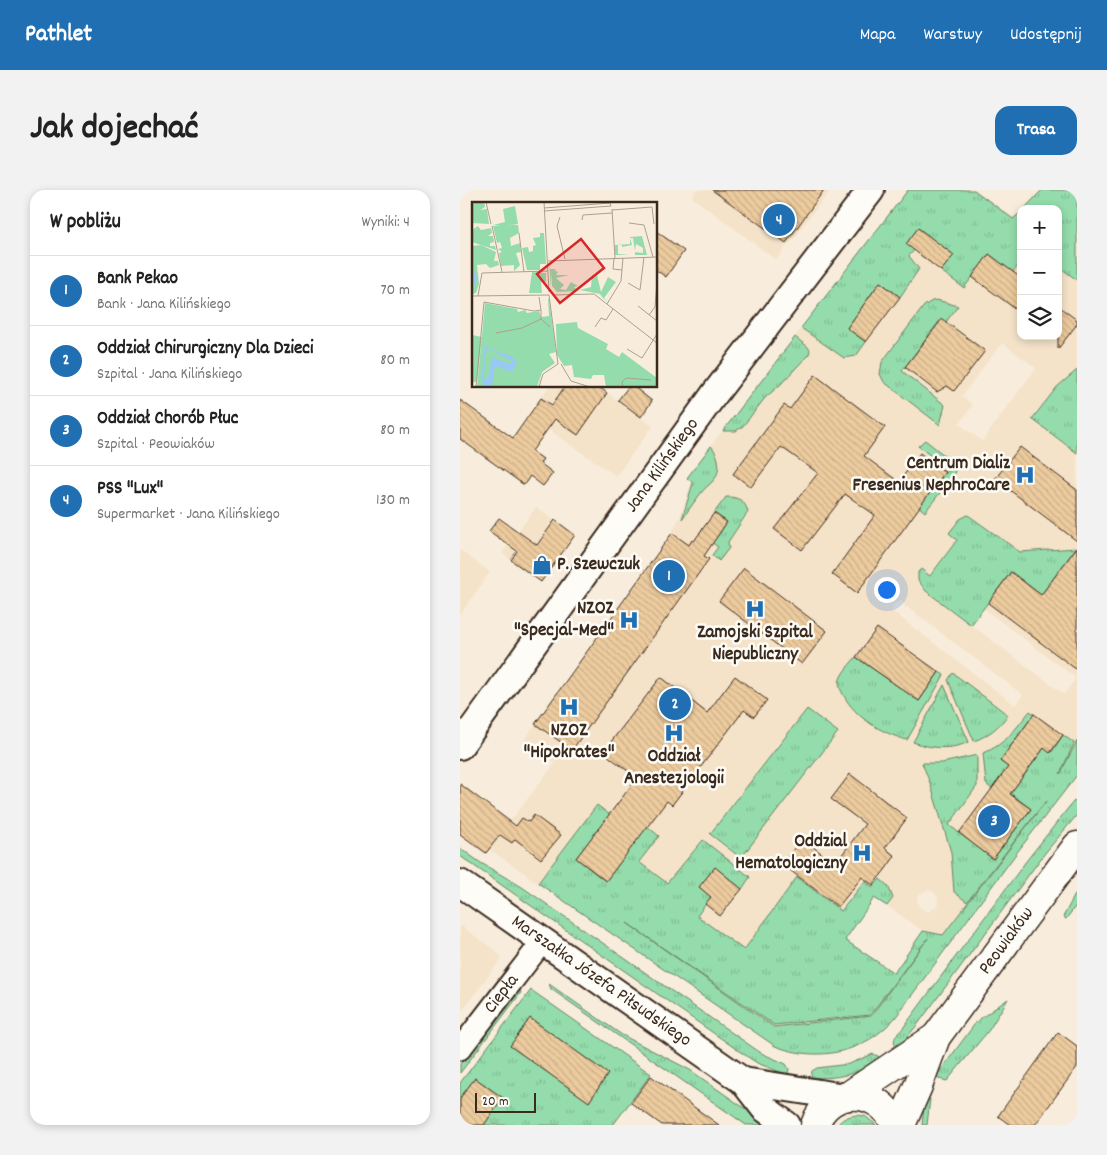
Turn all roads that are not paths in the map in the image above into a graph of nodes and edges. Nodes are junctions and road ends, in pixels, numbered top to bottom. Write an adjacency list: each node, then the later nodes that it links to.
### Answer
1 (871, 190): 2 (street, Jana Kilińskiego)
2 (460, 746)
3 (1077, 846): 6 (main road, Peowiaków)
4 (460, 883): 5 (street, Marszałka Józefa Piłsudskiego)
5 (543, 940): 7 (street, Ciepła); 8 (street, Marszałka Józefa Piłsudskiego)
6 (936, 1038): 9 (main road, Peowiaków); 13 (main road, Peowiaków)
7 (460, 1049)
8 (744, 1081): 9 (street, Marszałka Józefa Piłsudskiego); 10 (street, Marszałka Józefa Piłsudskiego)
9 (846, 1097): 11 (main road, Peowiaków); 12 (main road)
10 (786, 1125)
11 (815, 1125)
12 (895, 1125)
13 (901, 1125)

